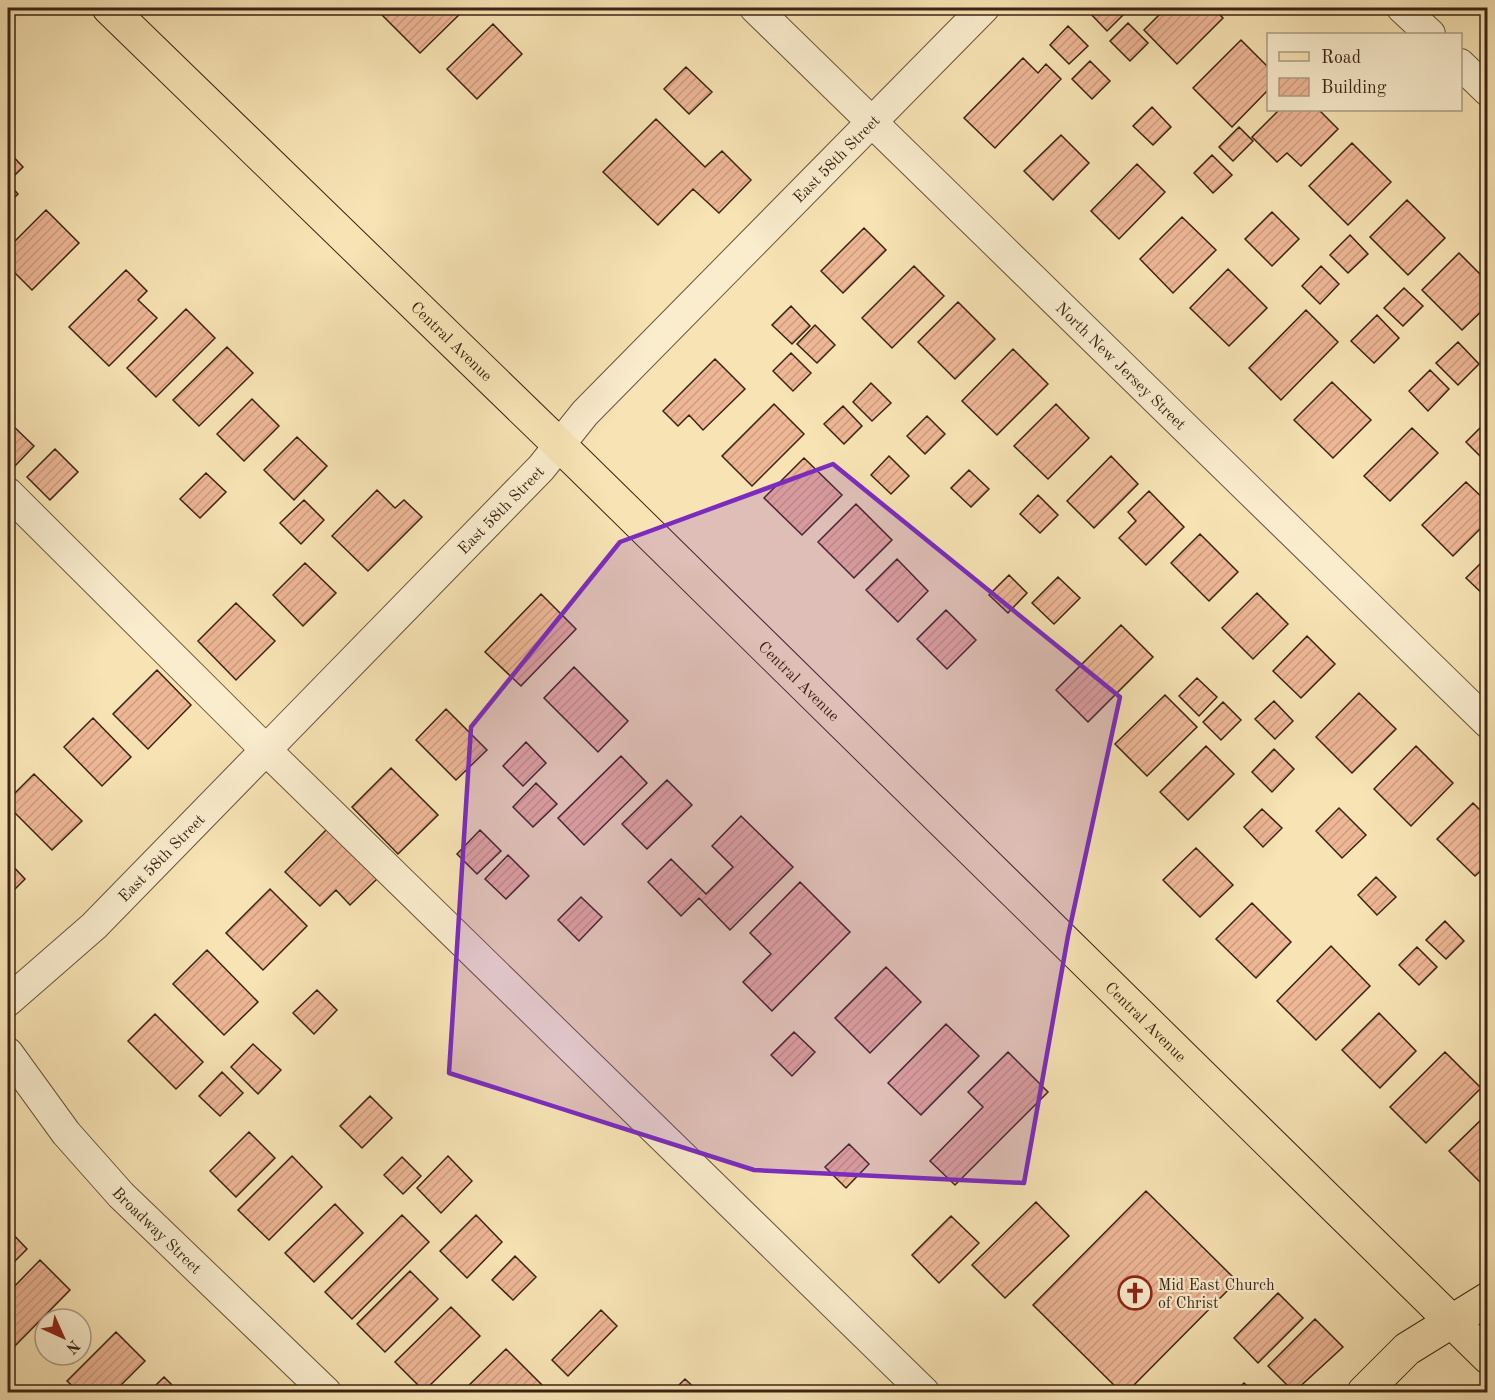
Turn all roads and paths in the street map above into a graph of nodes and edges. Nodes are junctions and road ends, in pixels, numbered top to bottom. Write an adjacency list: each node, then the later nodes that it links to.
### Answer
1 (109, 8): 9 (main road, Central Avenue)
2 (755, 8): 8 (street, North New Jersey Street)
3 (984, 8): 8 (street, East 58th Street)
4 (1402, 8): 5 (street)
5 (1429, 33)
6 (1462, 65): 7 (street)
7 (1488, 91)
8 (872, 122): 9 (street, East 58th Street); 11 (street, North New Jersey Street)
9 (559, 445): 12 (street, East 58th Street); 16 (main road, Central Avenue)
10 (8, 493): 12 (street)
11 (1488, 723)
12 (266, 750): 13 (street, East 58th Street); 19 (street)
13 (8, 1001)
14 (8, 1053): 18 (street, Broadway Street)
15 (1488, 1299): 16 (main road)
16 (1451, 1322): 17 (main road, Central Avenue); 20 (main road)
17 (1488, 1358)
18 (326, 1392)
19 (924, 1392)
20 (1364, 1392)

